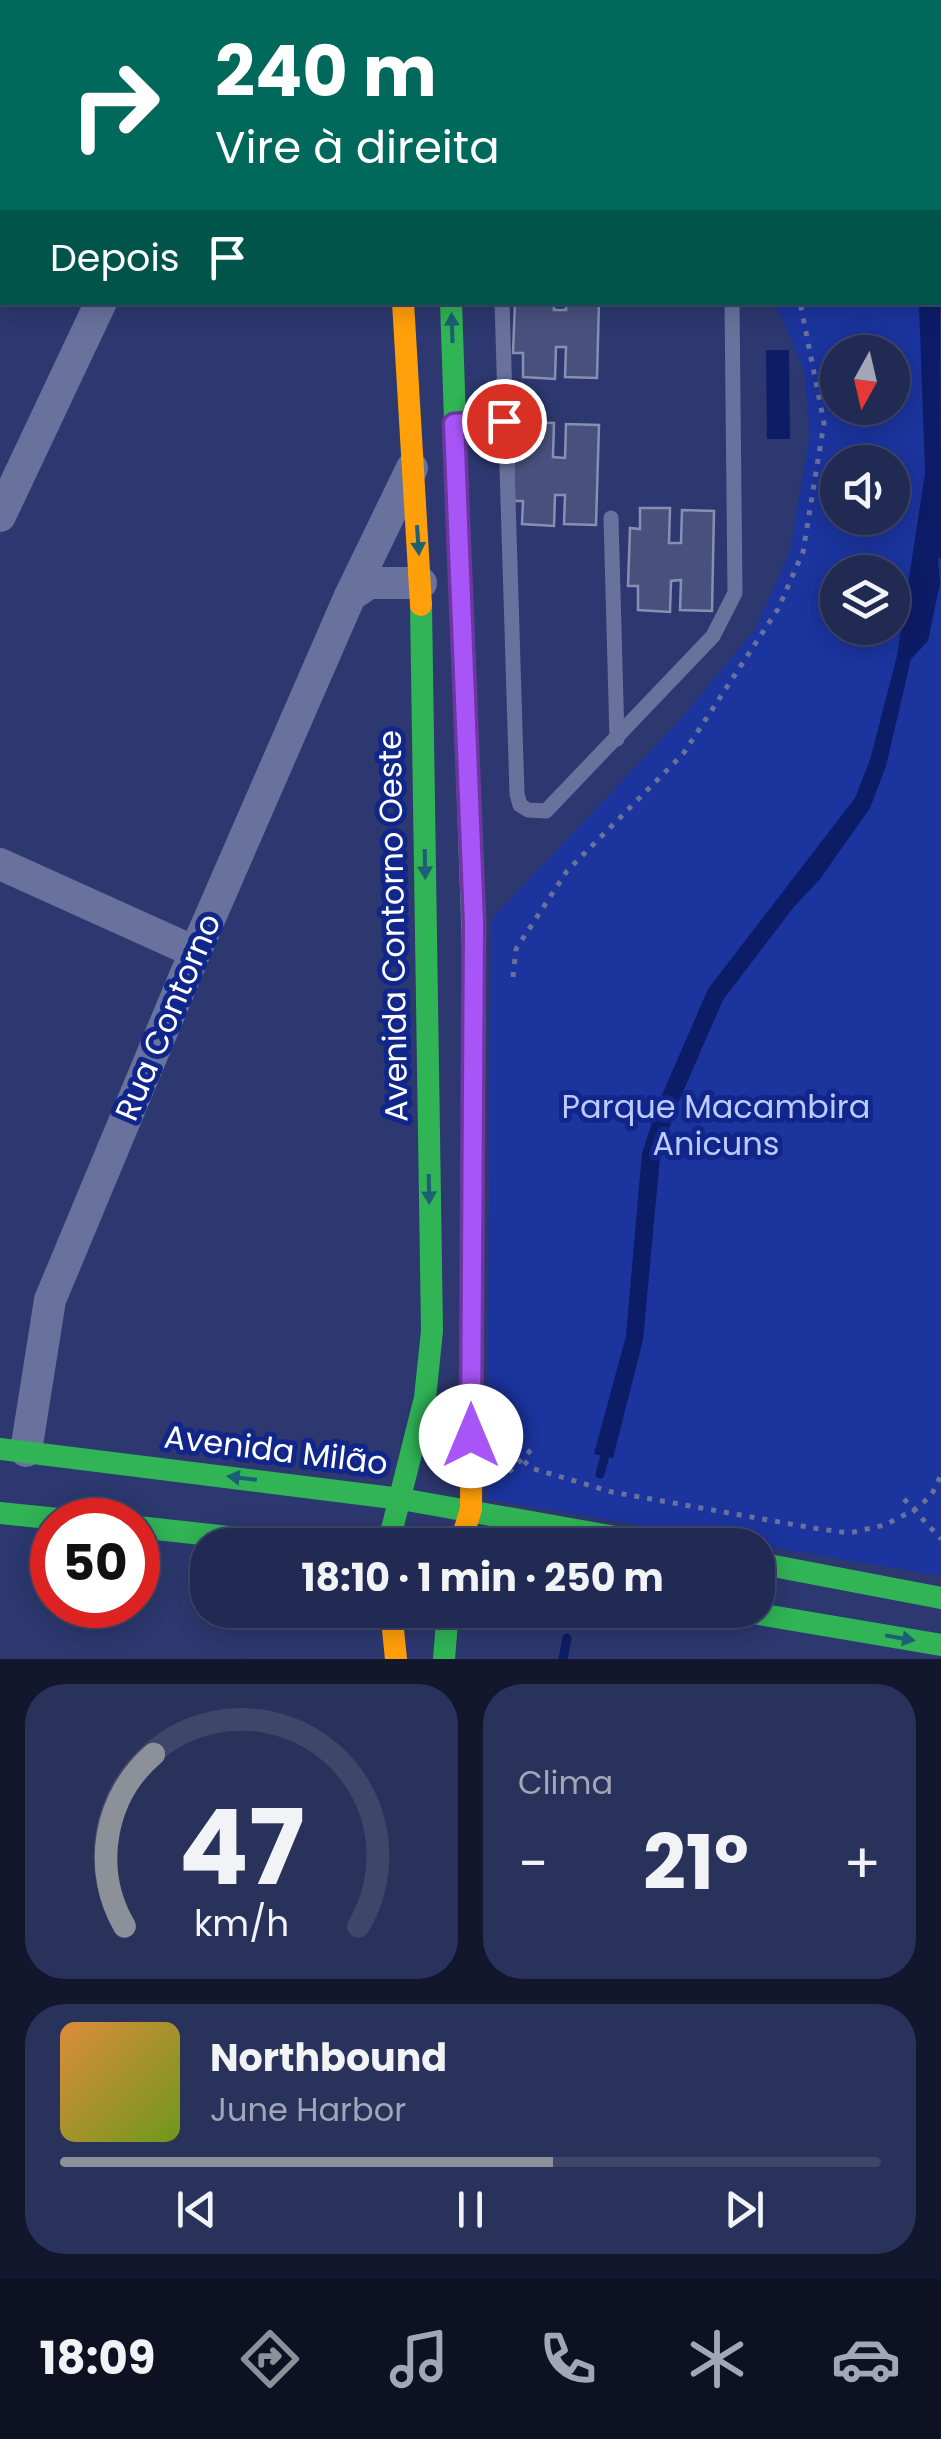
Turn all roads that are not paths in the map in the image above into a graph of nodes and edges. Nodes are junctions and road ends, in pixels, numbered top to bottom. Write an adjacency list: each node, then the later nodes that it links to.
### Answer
1 (100, 305): 9 (street)
2 (404, 305): 8 (main road, Avenida Contorno Oeste)
3 (451, 305): 7 (main road, one-way to 3)
4 (502, 305): 6 (lane)
5 (732, 305): 13 (lane)
6 (504, 421): 7 (lane); 13 (lane)
7 (454, 424): 15 (main road)
8 (412, 467): 11 (main road, Avenida Contorno Oeste, one-way to 11); 12 (street, Rua Contorno)
9 (0, 516)
10 (611, 518): 13 (lane)
11 (421, 583): 12 (street); 16 (main road, Avenida Contorno Oeste, one-way to 16)
12 (350, 596): 17 (street, Rua Contorno)
13 (616, 739)
14 (0, 864): 17 (street)
15 (474, 923): 16 (main road); 20 (main road)
16 (426, 928): 19 (main road, Avenida Contorno Oeste, one-way to 19)
17 (196, 952): 18 (street, Rua Contorno)
18 (13, 1450): 19 (main road, Avenida Milão, one-way to 18)
19 (401, 1499): 20 (main road, Avenida Milão); 23 (main road, Avenida Contorno Oeste)
20 (471, 1509): 24 (main road); 25 (main road, Avenida Milão)
21 (0, 1513): 22 (main road)
22 (30, 1516)
23 (393, 1528)
24 (465, 1528)
25 (571, 1528)
26 (160, 1530): 27 (main road)
27 (190, 1533)
28 (775, 1567): 29 (main road)
29 (941, 1598)
30 (775, 1621): 33 (main road)
31 (393, 1628): 35 (main road)
32 (447, 1628): 36 (main road)
33 (861, 1645): 34 (main road, one-way to 34)
34 (941, 1645)
35 (396, 1659)
36 (444, 1659)

